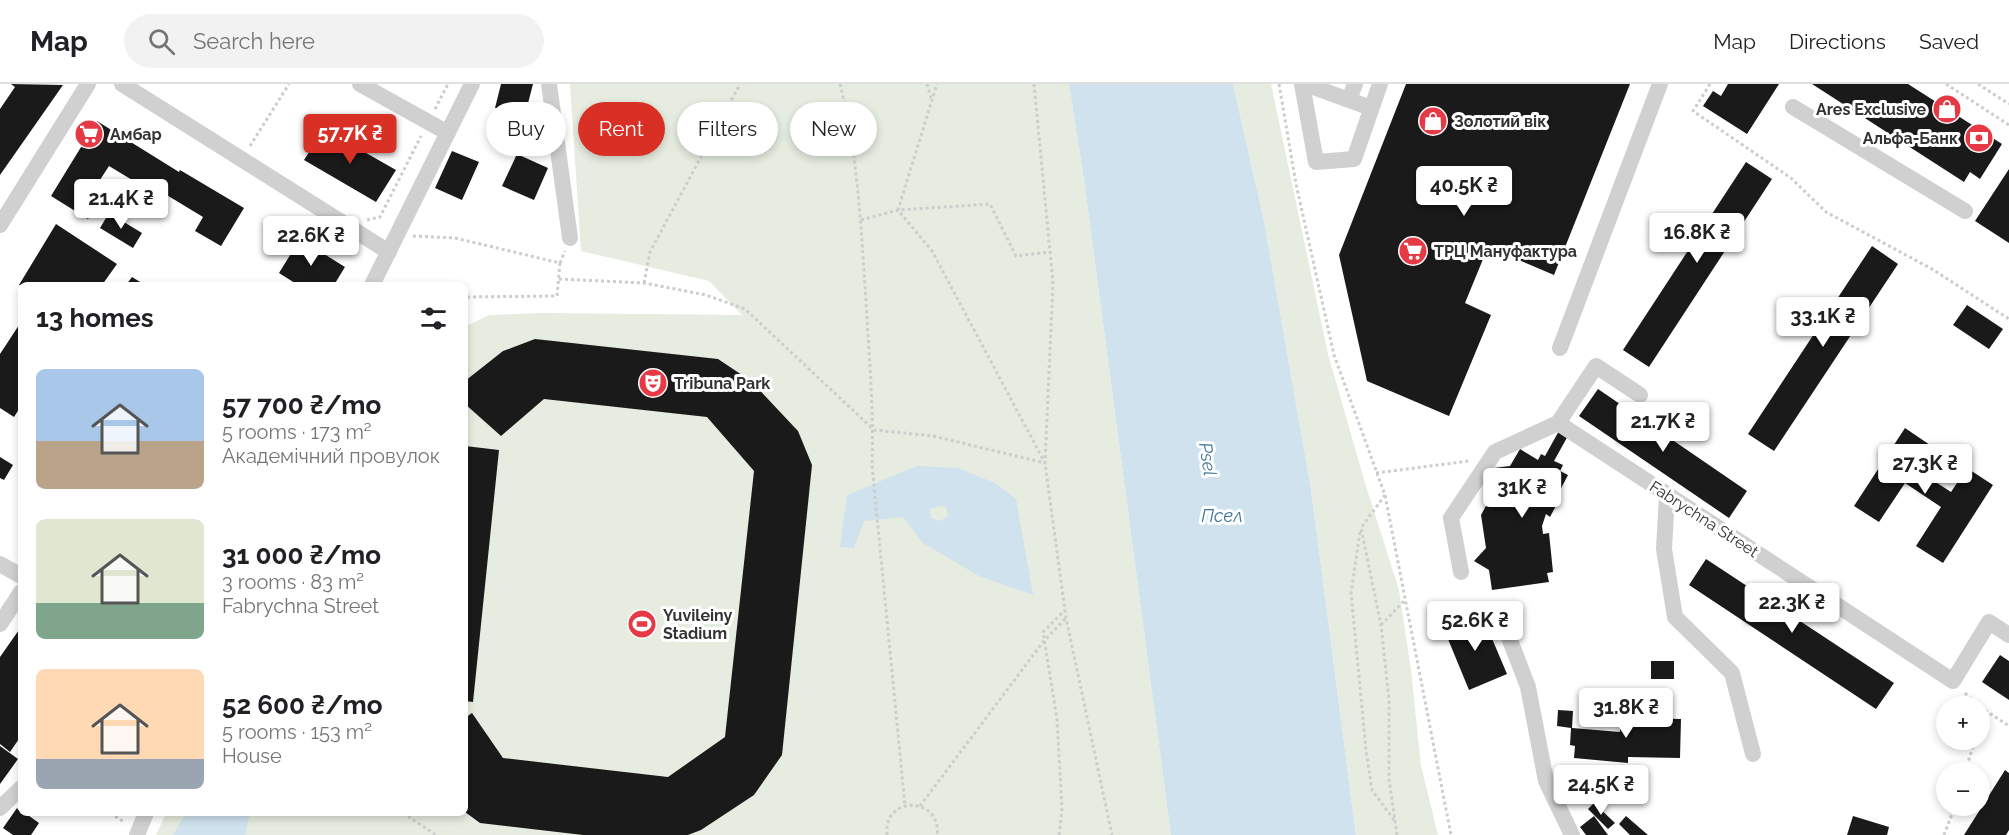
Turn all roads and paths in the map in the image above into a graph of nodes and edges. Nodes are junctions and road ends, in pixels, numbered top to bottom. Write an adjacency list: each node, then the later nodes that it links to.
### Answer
1 (88, 84): 32 (street)
2 (122, 84): 28 (street)
3 (288, 84): 28 (path)
4 (360, 84): 25 (street)
5 (448, 84): 25 (path)
6 (472, 84): 27 (street)
7 (549, 84): 35 (street)
8 (740, 84): 40 (path)
9 (840, 84): 31 (path)
10 (927, 84): 21 (path)
11 (937, 84): 21 (path)
12 (1034, 84): 37 (path)
13 (1279, 84): 49 (path)
14 (1303, 84): 20 (street); 24 (street)
15 (1380, 84): 24 (street)
16 (1660, 84): 43 (street)
17 (1710, 84): 42 (path)
18 (1946, 84): 26 (path)
19 (1978, 84): 22 (path)
20 (1352, 92): 24 (street)
21 (931, 100): 29 (path)
22 (2009, 104)
23 (1793, 106): 30 (street)
24 (1371, 108)
25 (428, 122): 27 (street); 33 (path)
26 (2009, 125)
27 (448, 133): 36 (street)
28 (243, 160): 33 (street)
29 (898, 210): 31 (path); 37 (path); 48 (path)
30 (1965, 211)
31 (861, 220): 46 (path)
32 (0, 225)
33 (354, 230): 36 (street)
34 (455, 238): 38 (path)
35 (570, 238)
36 (389, 252): 39 (street)
37 (1051, 252): 48 (path)
38 (559, 279): 40 (path); 41 (path)
39 (374, 282)
40 (644, 283): 46 (path)
41 (468, 297)
42 (2009, 319)
43 (1560, 348)
44 (1640, 395): 45 (street)
45 (1558, 423): 47 (street); 51 (street, Fabrychna Street)
46 (873, 430): 48 (path); 71 (path)
47 (1495, 452): 49 (path); 54 (street)
48 (1045, 464): 59 (path)
49 (1376, 473): 50 (path)
50 (1385, 495): 52 (path); 57 (path)
51 (1667, 495): 65 (street, Fabrychna Street); 69 (street)
52 (1361, 528): 62 (path); 77 (path)
53 (0, 564): 55 (street)
54 (1461, 572)
55 (18, 574)
56 (18, 597): 61 (street)
57 (1406, 600): 62 (path); 85 (path)
58 (1498, 609): 86 (street)
59 (1065, 610): 60 (path); 64 (path)
60 (1066, 618): 64 (path); 83 (path)
61 (0, 624)
62 (1381, 625): 77 (path)
63 (2009, 635): 65 (street)
64 (1043, 642): 72 (path); 82 (path)
65 (1953, 681): 66 (path)
66 (1967, 696)
67 (1990, 714): 68 (path)
68 (2009, 726)
69 (1753, 754)
70 (18, 791): 73 (street)
71 (905, 806): 72 (path); 80 (path)
72 (920, 806): 81 (path)
73 (0, 808)
74 (145, 816): 78 (street)
75 (408, 816): 79 (path)
76 (1951, 816): 87 (path)
77 (1395, 821): 84 (path)
78 (137, 835)
79 (436, 835)
80 (887, 835)
81 (937, 835)
82 (1059, 835)
83 (1112, 835)
84 (1397, 835)
85 (1451, 835)
86 (1572, 835)
87 (1944, 835)

